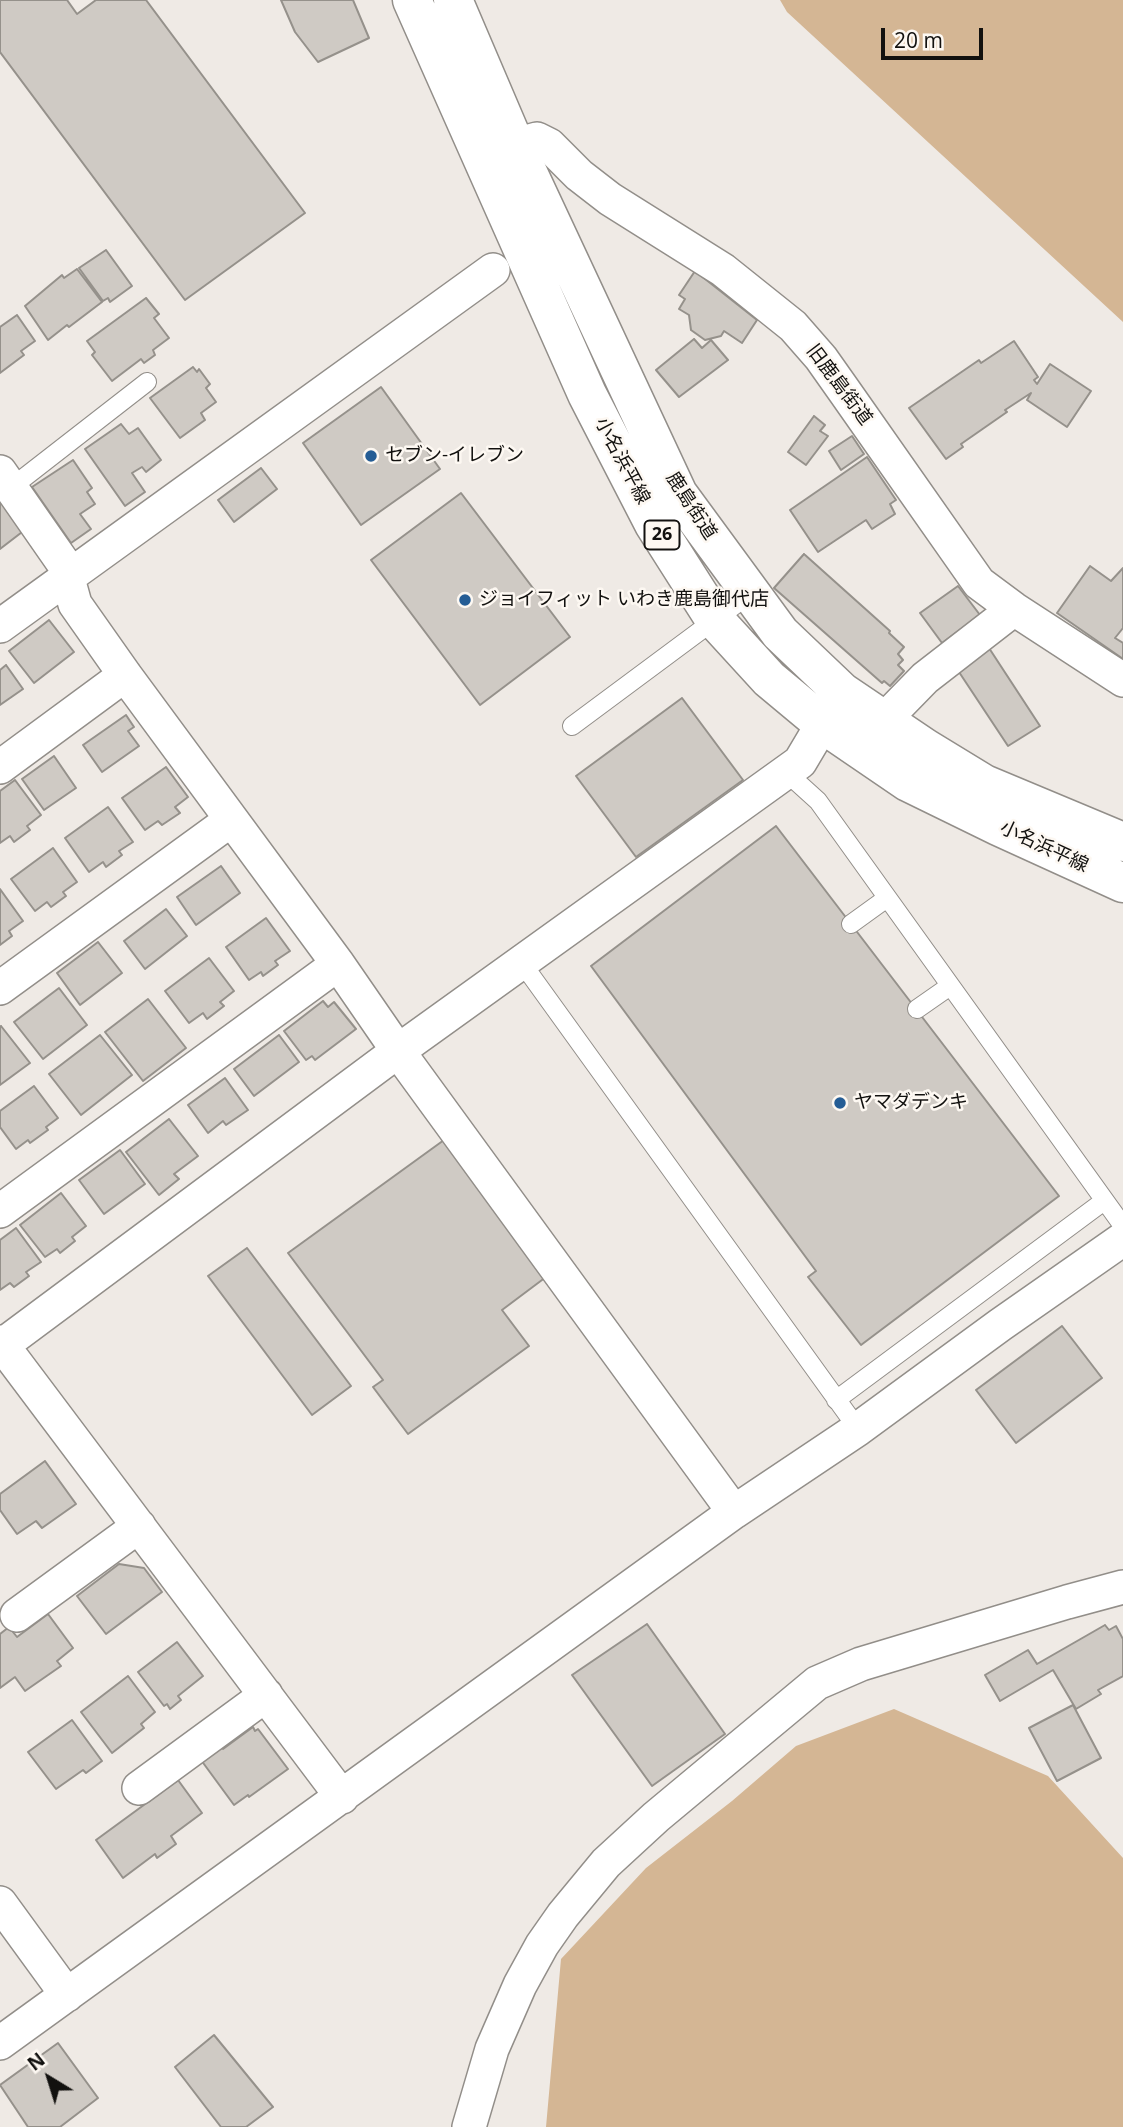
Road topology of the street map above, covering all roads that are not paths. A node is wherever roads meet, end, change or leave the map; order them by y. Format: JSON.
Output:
{"nodes":[{"id":1,"x":412,"y":0,"type":"edge"},
{"id":2,"x":453,"y":0,"type":"edge"},
{"id":3,"x":515,"y":145,"type":"junction"},
{"id":4,"x":493,"y":270,"type":"dead end"},
{"id":5,"x":147,"y":382,"type":"dead end"},
{"id":6,"x":6,"y":479,"type":"edge"},
{"id":7,"x":68,"y":577,"type":"junction"},
{"id":8,"x":751,"y":593,"type":"junction"},
{"id":9,"x":1014,"y":608,"type":"junction"},
{"id":10,"x":715,"y":620,"type":"junction"},
{"id":11,"x":0,"y":626,"type":"edge"},
{"id":12,"x":125,"y":675,"type":"junction"},
{"id":13,"x":1123,"y":680,"type":"edge"},
{"id":14,"x":842,"y":692,"type":"junction"},
{"id":15,"x":884,"y":720,"type":"junction"},
{"id":16,"x":823,"y":724,"type":"junction"},
{"id":17,"x":572,"y":726,"type":"dead end"},
{"id":18,"x":0,"y":767,"type":"edge"},
{"id":19,"x":786,"y":772,"type":"junction"},
{"id":20,"x":231,"y":820,"type":"junction"},
{"id":21,"x":1123,"y":842,"type":"edge"},
{"id":22,"x":1123,"y":883,"type":"edge"},
{"id":23,"x":887,"y":898,"type":"junction"},
{"id":24,"x":851,"y":924,"type":"dead end"},
{"id":25,"x":522,"y":962,"type":"junction"},
{"id":26,"x":338,"y":964,"type":"junction"},
{"id":27,"x":950,"y":986,"type":"junction"},
{"id":28,"x":0,"y":988,"type":"edge"},
{"id":29,"x":917,"y":1009,"type":"dead end"},
{"id":30,"x":398,"y":1051,"type":"junction"},
{"id":31,"x":1104,"y":1201,"type":"junction"},
{"id":32,"x":0,"y":1211,"type":"edge"},
{"id":33,"x":1123,"y":1226,"type":"edge"},
{"id":34,"x":1123,"y":1239,"type":"edge"},
{"id":35,"x":1,"y":1344,"type":"edge"},
{"id":36,"x":836,"y":1400,"type":"junction"},
{"id":37,"x":858,"y":1430,"type":"junction"},
{"id":38,"x":734,"y":1511,"type":"junction"},
{"id":39,"x":139,"y":1526,"type":"junction"},
{"id":40,"x":1123,"y":1587,"type":"edge"},
{"id":41,"x":17,"y":1615,"type":"dead end"},
{"id":42,"x":266,"y":1695,"type":"junction"},
{"id":43,"x":139,"y":1788,"type":"dead end"},
{"id":44,"x":342,"y":1797,"type":"junction"},
{"id":45,"x":0,"y":1903,"type":"edge"},
{"id":46,"x":67,"y":1995,"type":"junction"},
{"id":47,"x":0,"y":2043,"type":"edge"},
{"id":48,"x":470,"y":2127,"type":"edge"}],
"edges":[{"from":1,"to":10,"type":"main road","name":"小名浜平線","number":"26"},
{"from":2,"to":3,"type":"main road","name":"鹿島街道","number":"26"},
{"from":3,"to":8,"type":"main road","name":"鹿島街道","number":"26"},
{"from":3,"to":9,"type":"street","name":"旧鹿島街道"},
{"from":4,"to":7,"type":"street"},
{"from":5,"to":6,"type":"lane"},
{"from":6,"to":7,"type":"street"},
{"from":7,"to":11,"type":"street"},
{"from":7,"to":12,"type":"street"},
{"from":8,"to":10,"type":"lane"},
{"from":8,"to":14,"type":"main road","name":"鹿島街道","number":"26"},
{"from":9,"to":13,"type":"street","name":"旧鹿島街道"},
{"from":9,"to":15,"type":"street"},
{"from":10,"to":16,"type":"main road","name":"小名浜平線","number":"26"},
{"from":10,"to":17,"type":"lane"},
{"from":12,"to":18,"type":"street"},
{"from":12,"to":20,"type":"street"},
{"from":14,"to":15,"type":"main road","name":"鹿島街道","number":"26"},
{"from":14,"to":16,"type":"street"},
{"from":15,"to":21,"type":"main road","name":"鹿島街道","number":"26"},
{"from":16,"to":19,"type":"street"},
{"from":16,"to":22,"type":"main road","name":"小名浜平線","number":"26"},
{"from":19,"to":23,"type":"lane"},
{"from":19,"to":25,"type":"street"},
{"from":20,"to":26,"type":"street"},
{"from":20,"to":28,"type":"street"},
{"from":23,"to":24,"type":"lane"},
{"from":23,"to":27,"type":"lane"},
{"from":25,"to":30,"type":"street"},
{"from":25,"to":36,"type":"lane"},
{"from":26,"to":30,"type":"street"},
{"from":26,"to":32,"type":"street"},
{"from":27,"to":29,"type":"lane"},
{"from":27,"to":31,"type":"lane"},
{"from":30,"to":35,"type":"street"},
{"from":30,"to":38,"type":"street"},
{"from":31,"to":33,"type":"lane"},
{"from":31,"to":36,"type":"lane"},
{"from":34,"to":37,"type":"street"},
{"from":35,"to":39,"type":"street"},
{"from":36,"to":37,"type":"lane"},
{"from":37,"to":38,"type":"street"},
{"from":38,"to":44,"type":"street"},
{"from":39,"to":41,"type":"street"},
{"from":39,"to":42,"type":"street"},
{"from":40,"to":48,"type":"street"},
{"from":42,"to":43,"type":"street"},
{"from":42,"to":44,"type":"street"},
{"from":44,"to":46,"type":"street"},
{"from":45,"to":46,"type":"street"},
{"from":46,"to":47,"type":"street"}]}
